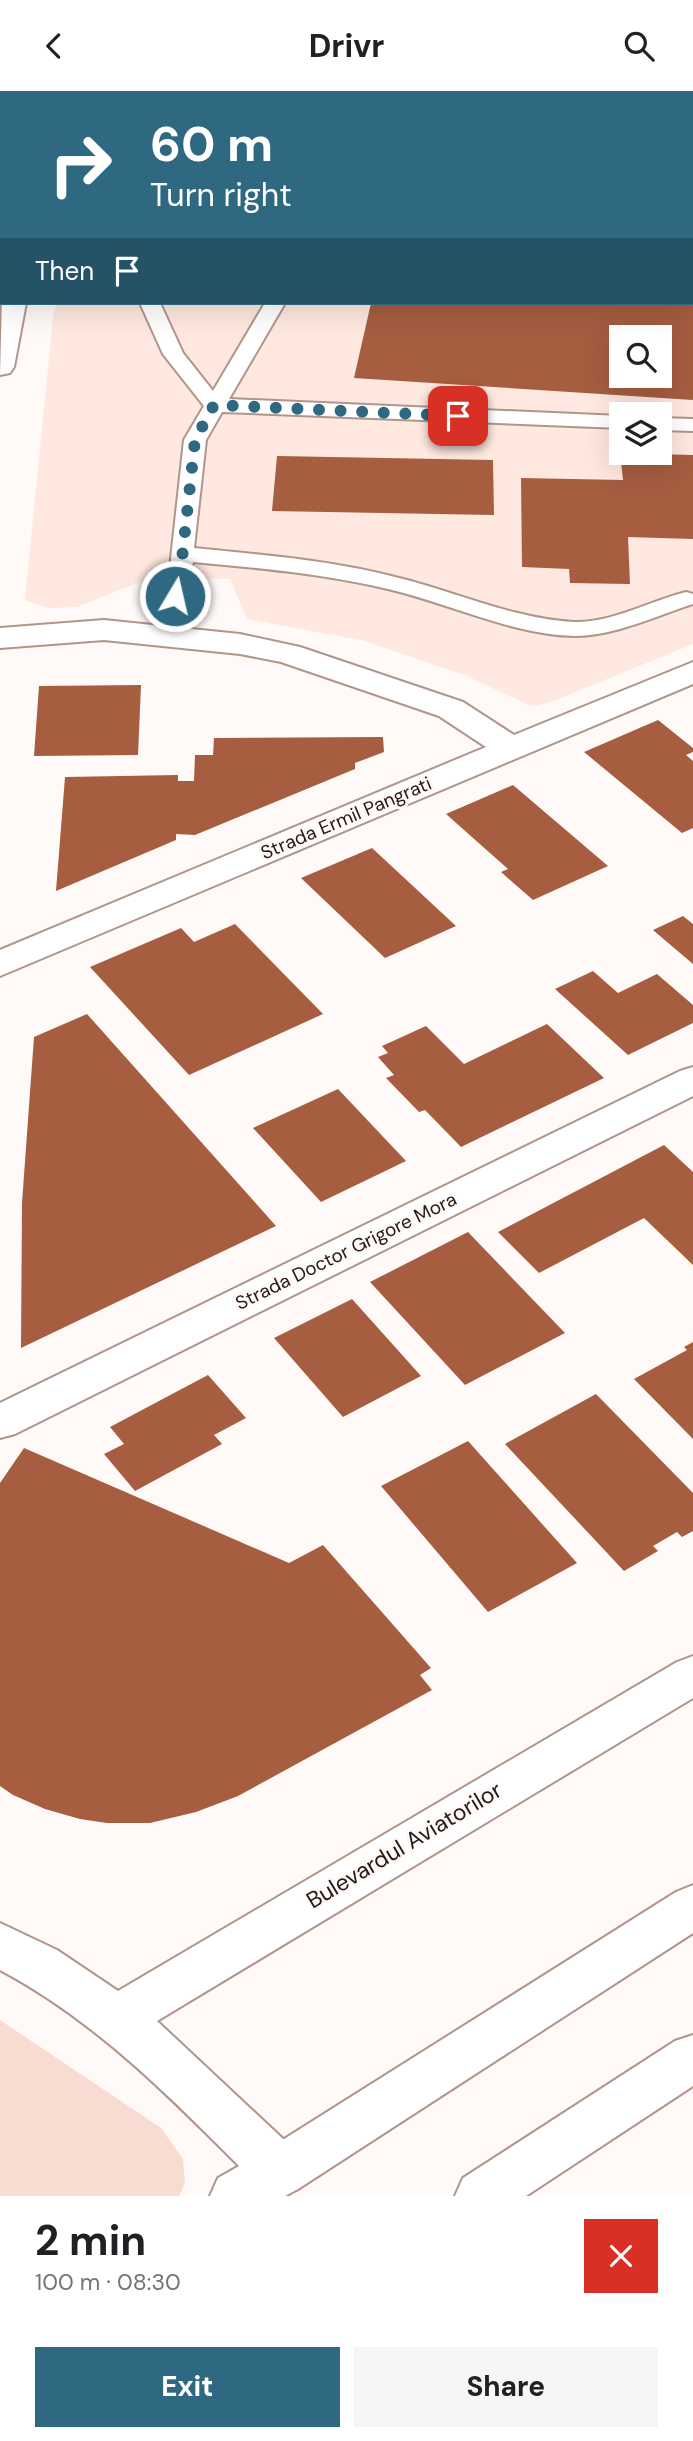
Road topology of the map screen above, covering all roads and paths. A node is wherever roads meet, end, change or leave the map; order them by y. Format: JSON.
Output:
{"nodes":[{"id":1,"x":12,"y":305,"type":"edge"},
{"id":2,"x":151,"y":305,"type":"edge"},
{"id":3,"x":274,"y":305,"type":"edge"},
{"id":4,"x":0,"y":367,"type":"edge"},
{"id":5,"x":214,"y":405,"type":"junction"},
{"id":6,"x":609,"y":421,"type":"edge"},
{"id":7,"x":672,"y":424,"type":"edge"},
{"id":8,"x":693,"y":425,"type":"edge"},
{"id":9,"x":181,"y":554,"type":"junction"},
{"id":10,"x":686,"y":599,"type":"dead end"},
{"id":11,"x":166,"y":634,"type":"junction"},
{"id":12,"x":0,"y":638,"type":"edge"},
{"id":13,"x":693,"y":672,"type":"edge"},
{"id":14,"x":511,"y":748,"type":"junction"},
{"id":15,"x":0,"y":964,"type":"edge"},
{"id":16,"x":693,"y":1080,"type":"edge"},
{"id":17,"x":0,"y":1422,"type":"edge"},
{"id":18,"x":693,"y":1675,"type":"edge"},
{"id":19,"x":693,"y":1907,"type":"edge"},
{"id":20,"x":0,"y":1945,"type":"edge"},
{"id":21,"x":117,"y":2018,"type":"junction"},
{"id":22,"x":693,"y":2059,"type":"edge"},
{"id":23,"x":546,"y":2154,"type":"junction"},
{"id":24,"x":280,"y":2171,"type":"junction"},
{"id":25,"x":236,"y":2196,"type":"edge"},
{"id":26,"x":481,"y":2196,"type":"edge"},
{"id":27,"x":507,"y":2196,"type":"edge"}],
"edges":[{"from":1,"to":4,"type":"street"},
{"from":2,"to":5,"type":"lane"},
{"from":3,"to":5,"type":"lane"},
{"from":5,"to":6,"type":"lane"},
{"from":5,"to":9,"type":"lane"},
{"from":7,"to":8,"type":"lane"},
{"from":9,"to":10,"type":"lane"},
{"from":9,"to":11,"type":"lane"},
{"from":11,"to":12,"type":"street"},
{"from":11,"to":14,"type":"street"},
{"from":13,"to":14,"type":"street","name":"Strada Ermil Pangrati"},
{"from":14,"to":15,"type":"street","name":"Strada Ermil Pangrati"},
{"from":16,"to":17,"type":"street","name":"Strada Doctor Grigore Mora"},
{"from":18,"to":21,"type":"street","name":"Bulevardul Aviatorilor"},
{"from":19,"to":24,"type":"street"},
{"from":20,"to":21,"type":"street"},
{"from":21,"to":24,"type":"street"},
{"from":22,"to":23,"type":"street"},
{"from":23,"to":26,"type":"street"},
{"from":23,"to":27,"type":"street"},
{"from":24,"to":25,"type":"street"}]}
